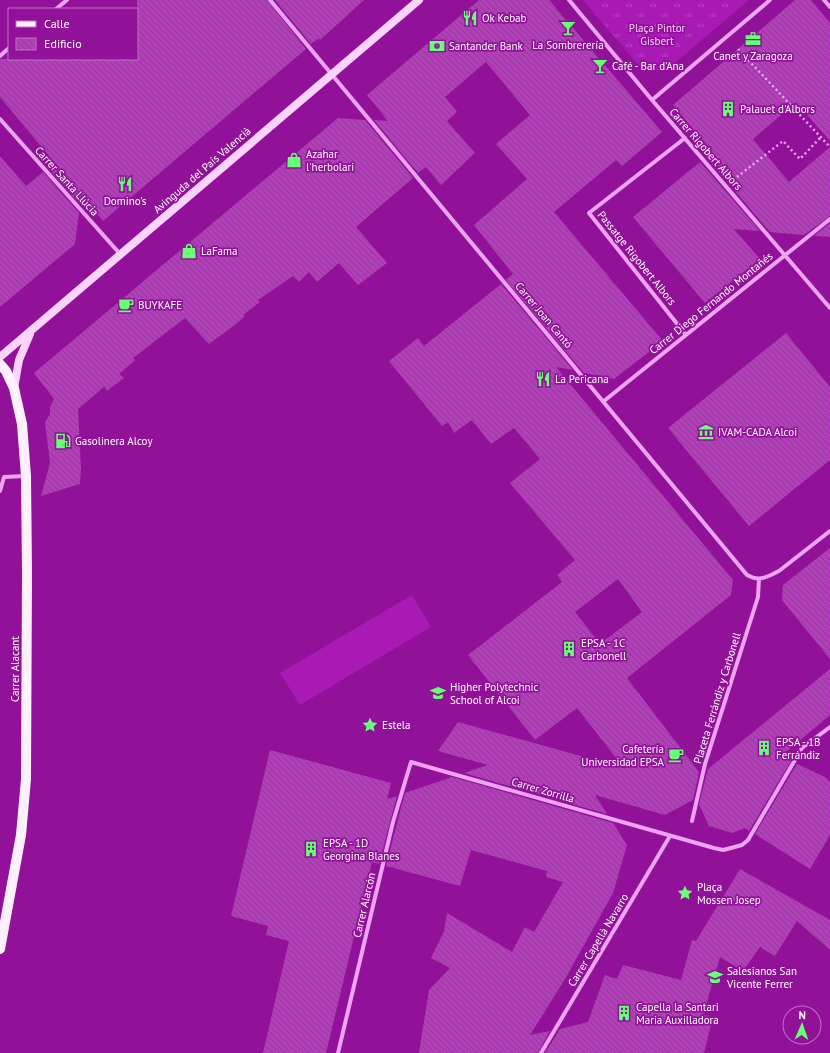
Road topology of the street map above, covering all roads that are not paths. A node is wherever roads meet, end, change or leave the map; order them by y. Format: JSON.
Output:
{"nodes":[{"id":1,"x":66,"y":0,"type":"edge"},
{"id":2,"x":270,"y":0,"type":"edge"},
{"id":3,"x":419,"y":0,"type":"edge"},
{"id":4,"x":569,"y":0,"type":"edge"},
{"id":5,"x":770,"y":0,"type":"edge"},
{"id":6,"x":824,"y":0,"type":"edge"},
{"id":7,"x":830,"y":7,"type":"edge"},
{"id":8,"x":57,"y":8,"type":"edge"},
{"id":9,"x":8,"y":49,"type":"edge"},
{"id":10,"x":0,"y":56,"type":"edge"},
{"id":11,"x":332,"y":74,"type":"junction"},
{"id":12,"x":652,"y":100,"type":"junction"},
{"id":13,"x":0,"y":119,"type":"edge"},
{"id":14,"x":685,"y":138,"type":"junction"},
{"id":15,"x":830,"y":219,"type":"edge"},
{"id":16,"x":121,"y":255,"type":"junction"},
{"id":17,"x":785,"y":255,"type":"junction"},
{"id":18,"x":830,"y":308,"type":"edge"},
{"id":19,"x":31,"y":331,"type":"junction"},
{"id":20,"x":686,"y":335,"type":"junction"},
{"id":21,"x":0,"y":357,"type":"edge"},
{"id":22,"x":0,"y":364,"type":"edge"},
{"id":23,"x":14,"y":388,"type":"junction"},
{"id":24,"x":604,"y":401,"type":"junction"},
{"id":25,"x":26,"y":476,"type":"junction"},
{"id":26,"x":0,"y":491,"type":"edge"},
{"id":27,"x":830,"y":531,"type":"edge"},
{"id":28,"x":759,"y":579,"type":"junction"},
{"id":29,"x":830,"y":727,"type":"edge"},
{"id":30,"x":411,"y":762,"type":"joint"},
{"id":31,"x":692,"y":822,"type":"dead end"},
{"id":32,"x":670,"y":836,"type":"junction"},
{"id":33,"x":0,"y":949,"type":"edge"},
{"id":34,"x":338,"y":1053,"type":"edge"},
{"id":35,"x":541,"y":1053,"type":"edge"}],
"edges":[{"from":1,"to":8,"type":"street"},
{"from":2,"to":11,"type":"street","name":"Carrer Joan Cantó"},
{"from":3,"to":11,"type":"main road","name":"Avinguda del País Valencià"},
{"from":4,"to":12,"type":"street","name":"Carrer Rigobert Albors"},
{"from":5,"to":12,"type":"street"},
{"from":6,"to":7,"type":"street"},
{"from":9,"to":10,"type":"street"},
{"from":11,"to":16,"type":"main road","name":"Avinguda del País Valencià"},
{"from":11,"to":24,"type":"street","name":"Carrer Joan Cantó"},
{"from":12,"to":14,"type":"street","name":"Carrer Rigobert Albors"},
{"from":13,"to":16,"type":"street","name":"Carrer Santa Llúcia"},
{"from":14,"to":17,"type":"street","name":"Carrer Rigobert Albors"},
{"from":14,"to":20,"type":"street","name":"Passatge Rigobert Albors"},
{"from":15,"to":17,"type":"street","name":"Carrer Diego Fernando Montañés"},
{"from":16,"to":19,"type":"main road","name":"Avinguda del País Valencià"},
{"from":17,"to":18,"type":"street","name":"Carrer Rigobert Albors"},
{"from":17,"to":20,"type":"street","name":"Carrer Diego Fernando Montañés"},
{"from":19,"to":21,"type":"main road","name":"Avinguda del País Valencià"},
{"from":19,"to":23,"type":"main road","name":"Carrer Alacant"},
{"from":20,"to":24,"type":"street","name":"Carrer Diego Fernando Montañés"},
{"from":22,"to":23,"type":"main road","name":"Carrer Alacant"},
{"from":23,"to":25,"type":"main road","name":"Carrer Alacant"},
{"from":24,"to":28,"type":"street","name":"Carrer Joan Cantó"},
{"from":25,"to":26,"type":"street"},
{"from":25,"to":33,"type":"main road","name":"Carrer Alacant"},
{"from":27,"to":28,"type":"street"},
{"from":28,"to":31,"type":"street","name":"Placeta Ferrándiz y Carbonell"},
{"from":29,"to":32,"type":"street","name":"Carrer Zorrilla"},
{"from":30,"to":32,"type":"street","name":"Carrer Zorrilla"},
{"from":30,"to":34,"type":"street","name":"Carrer Alarcón"},
{"from":32,"to":35,"type":"street","name":"Carrer Capellà Navarro"}]}
